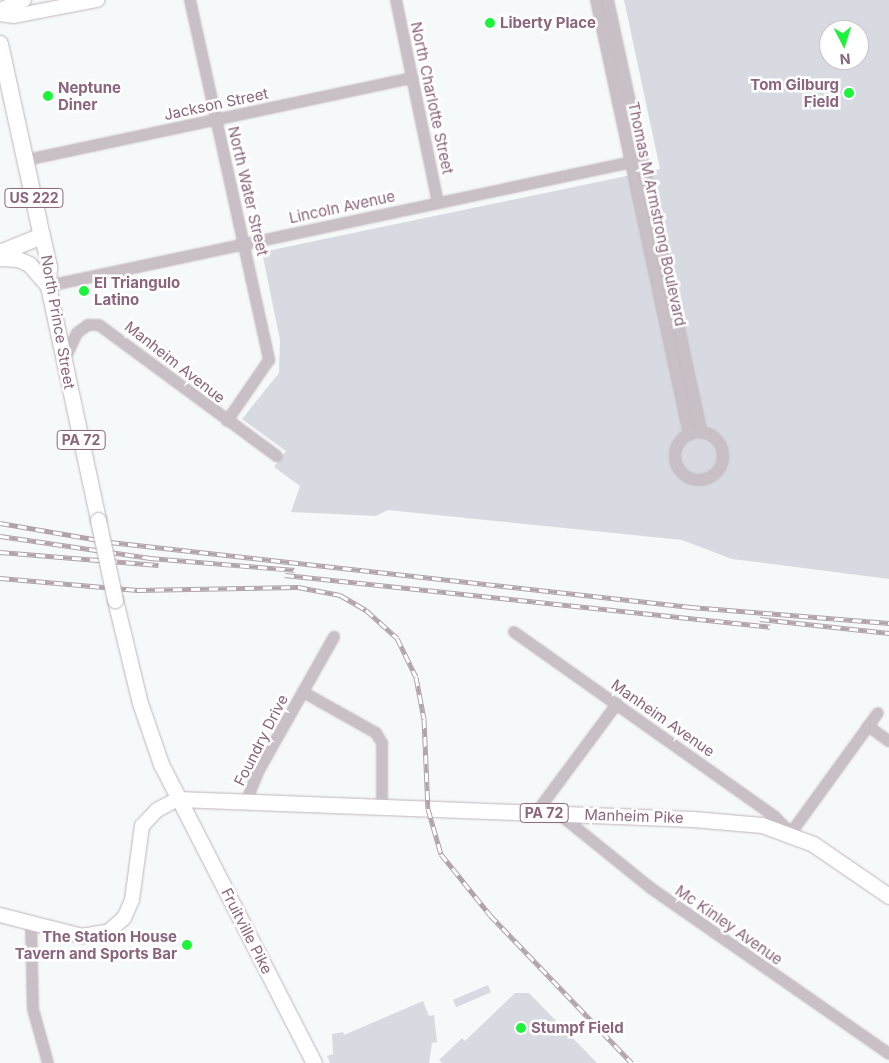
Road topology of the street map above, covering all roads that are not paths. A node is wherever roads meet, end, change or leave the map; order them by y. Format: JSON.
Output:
{"nodes":[{"id":1,"x":24,"y":0,"type":"edge"},
{"id":2,"x":97,"y":0,"type":"edge"},
{"id":3,"x":190,"y":0,"type":"edge"},
{"id":4,"x":396,"y":0,"type":"edge"},
{"id":5,"x":596,"y":0,"type":"edge"},
{"id":6,"x":608,"y":0,"type":"edge"},
{"id":7,"x":0,"y":10,"type":"edge"},
{"id":8,"x":0,"y":14,"type":"edge"},
{"id":9,"x":0,"y":44,"type":"edge"},
{"id":10,"x":412,"y":78,"type":"junction"},
{"id":11,"x":216,"y":118,"type":"junction"},
{"id":12,"x":26,"y":160,"type":"junction"},
{"id":13,"x":642,"y":160,"type":"junction"},
{"id":14,"x":630,"y":163,"type":"junction"},
{"id":15,"x":438,"y":202,"type":"junction"},
{"id":16,"x":42,"y":236,"type":"junction"},
{"id":17,"x":244,"y":242,"type":"junction"},
{"id":18,"x":0,"y":253,"type":"edge"},
{"id":19,"x":0,"y":258,"type":"edge"},
{"id":20,"x":48,"y":286,"type":"junction"},
{"id":21,"x":64,"y":360,"type":"junction"},
{"id":22,"x":227,"y":421,"type":"junction"},
{"id":23,"x":702,"y":433,"type":"junction"},
{"id":24,"x":689,"y":435,"type":"junction"},
{"id":25,"x":277,"y":456,"type":"dead end"},
{"id":26,"x":514,"y":632,"type":"dead end"},
{"id":27,"x":334,"y":637,"type":"dead end"},
{"id":28,"x":303,"y":692,"type":"junction"},
{"id":29,"x":617,"y":704,"type":"junction"},
{"id":30,"x":878,"y":713,"type":"dead end"},
{"id":31,"x":868,"y":726,"type":"junction"},
{"id":32,"x":889,"y":741,"type":"edge"},
{"id":33,"x":178,"y":799,"type":"junction"},
{"id":34,"x":246,"y":802,"type":"junction"},
{"id":35,"x":382,"y":807,"type":"junction"},
{"id":36,"x":536,"y":813,"type":"junction"},
{"id":37,"x":558,"y":814,"type":"junction"},
{"id":38,"x":791,"y":833,"type":"junction"},
{"id":39,"x":889,"y":896,"type":"edge"},
{"id":40,"x":0,"y":915,"type":"edge"},
{"id":41,"x":32,"y":924,"type":"junction"},
{"id":42,"x":889,"y":1054,"type":"edge"},
{"id":43,"x":48,"y":1063,"type":"edge"},
{"id":44,"x":314,"y":1063,"type":"edge"}],
"edges":[{"from":1,"to":7,"type":"main road"},
{"from":2,"to":8,"type":"main road"},
{"from":3,"to":11,"type":"street","name":"North Water Street"},
{"from":4,"to":10,"type":"street","name":"North Charlotte Street"},
{"from":5,"to":14,"type":"street","name":"Thomas M Armstrong Boulevard"},
{"from":6,"to":13,"type":"street","name":"Thomas M Armstrong Boulevard"},
{"from":9,"to":12,"type":"highway","name":"North Prince Street","number":"US 222"},
{"from":10,"to":11,"type":"street","name":"Jackson Street"},
{"from":10,"to":15,"type":"street","name":"North Charlotte Street"},
{"from":11,"to":12,"type":"street","name":"Jackson Street"},
{"from":11,"to":17,"type":"street","name":"North Water Street"},
{"from":12,"to":16,"type":"highway","name":"North Prince Street","number":"US 222"},
{"from":13,"to":14,"type":"street","name":"Lincoln Avenue"},
{"from":13,"to":23,"type":"street","name":"Thomas M Armstrong Boulevard"},
{"from":14,"to":15,"type":"street","name":"Lincoln Avenue"},
{"from":14,"to":24,"type":"street","name":"Thomas M Armstrong Boulevard"},
{"from":15,"to":17,"type":"street","name":"Lincoln Avenue"},
{"from":16,"to":18,"type":"highway"},
{"from":16,"to":20,"type":"main road","name":"North Prince Street","number":"PA 72"},
{"from":17,"to":20,"type":"street","name":"Lincoln Avenue"},
{"from":17,"to":22,"type":"street","name":"North Water Street"},
{"from":19,"to":20,"type":"main road","number":"PA 72"},
{"from":20,"to":21,"type":"main road","name":"North Prince Street","number":"PA 72"},
{"from":21,"to":22,"type":"street","name":"Manheim Avenue"},
{"from":21,"to":33,"type":"main road","name":"North Prince Street","number":"PA 72","bridge":true},
{"from":22,"to":25,"type":"street","name":"Manheim Avenue"},
{"from":23,"to":24,"type":"street"},
{"from":23,"to":24,"type":"street"},
{"from":26,"to":29,"type":"street","name":"Manheim Avenue"},
{"from":27,"to":28,"type":"street","name":"Foundry Drive"},
{"from":28,"to":34,"type":"street","name":"Foundry Drive"},
{"from":28,"to":35,"type":"street","name":"Foundry Drive"},
{"from":29,"to":36,"type":"street"},
{"from":29,"to":38,"type":"street","name":"Manheim Avenue"},
{"from":30,"to":31,"type":"street"},
{"from":31,"to":32,"type":"street"},
{"from":31,"to":38,"type":"street"},
{"from":33,"to":34,"type":"main road","name":"Manheim Pike","number":"PA 72"},
{"from":33,"to":41,"type":"main road"},
{"from":33,"to":44,"type":"main road","name":"Fruitville Pike"},
{"from":34,"to":35,"type":"main road","name":"Manheim Pike","number":"PA 72"},
{"from":35,"to":36,"type":"main road","name":"Manheim Pike","number":"PA 72"},
{"from":36,"to":37,"type":"main road","name":"Manheim Pike","number":"PA 72"},
{"from":37,"to":38,"type":"main road","name":"Manheim Pike","number":"PA 72"},
{"from":37,"to":42,"type":"street","name":"Mc Kinley Avenue"},
{"from":38,"to":39,"type":"main road","name":"Manheim Pike","number":"PA 72"},
{"from":40,"to":41,"type":"main road"},
{"from":41,"to":43,"type":"street"}]}
